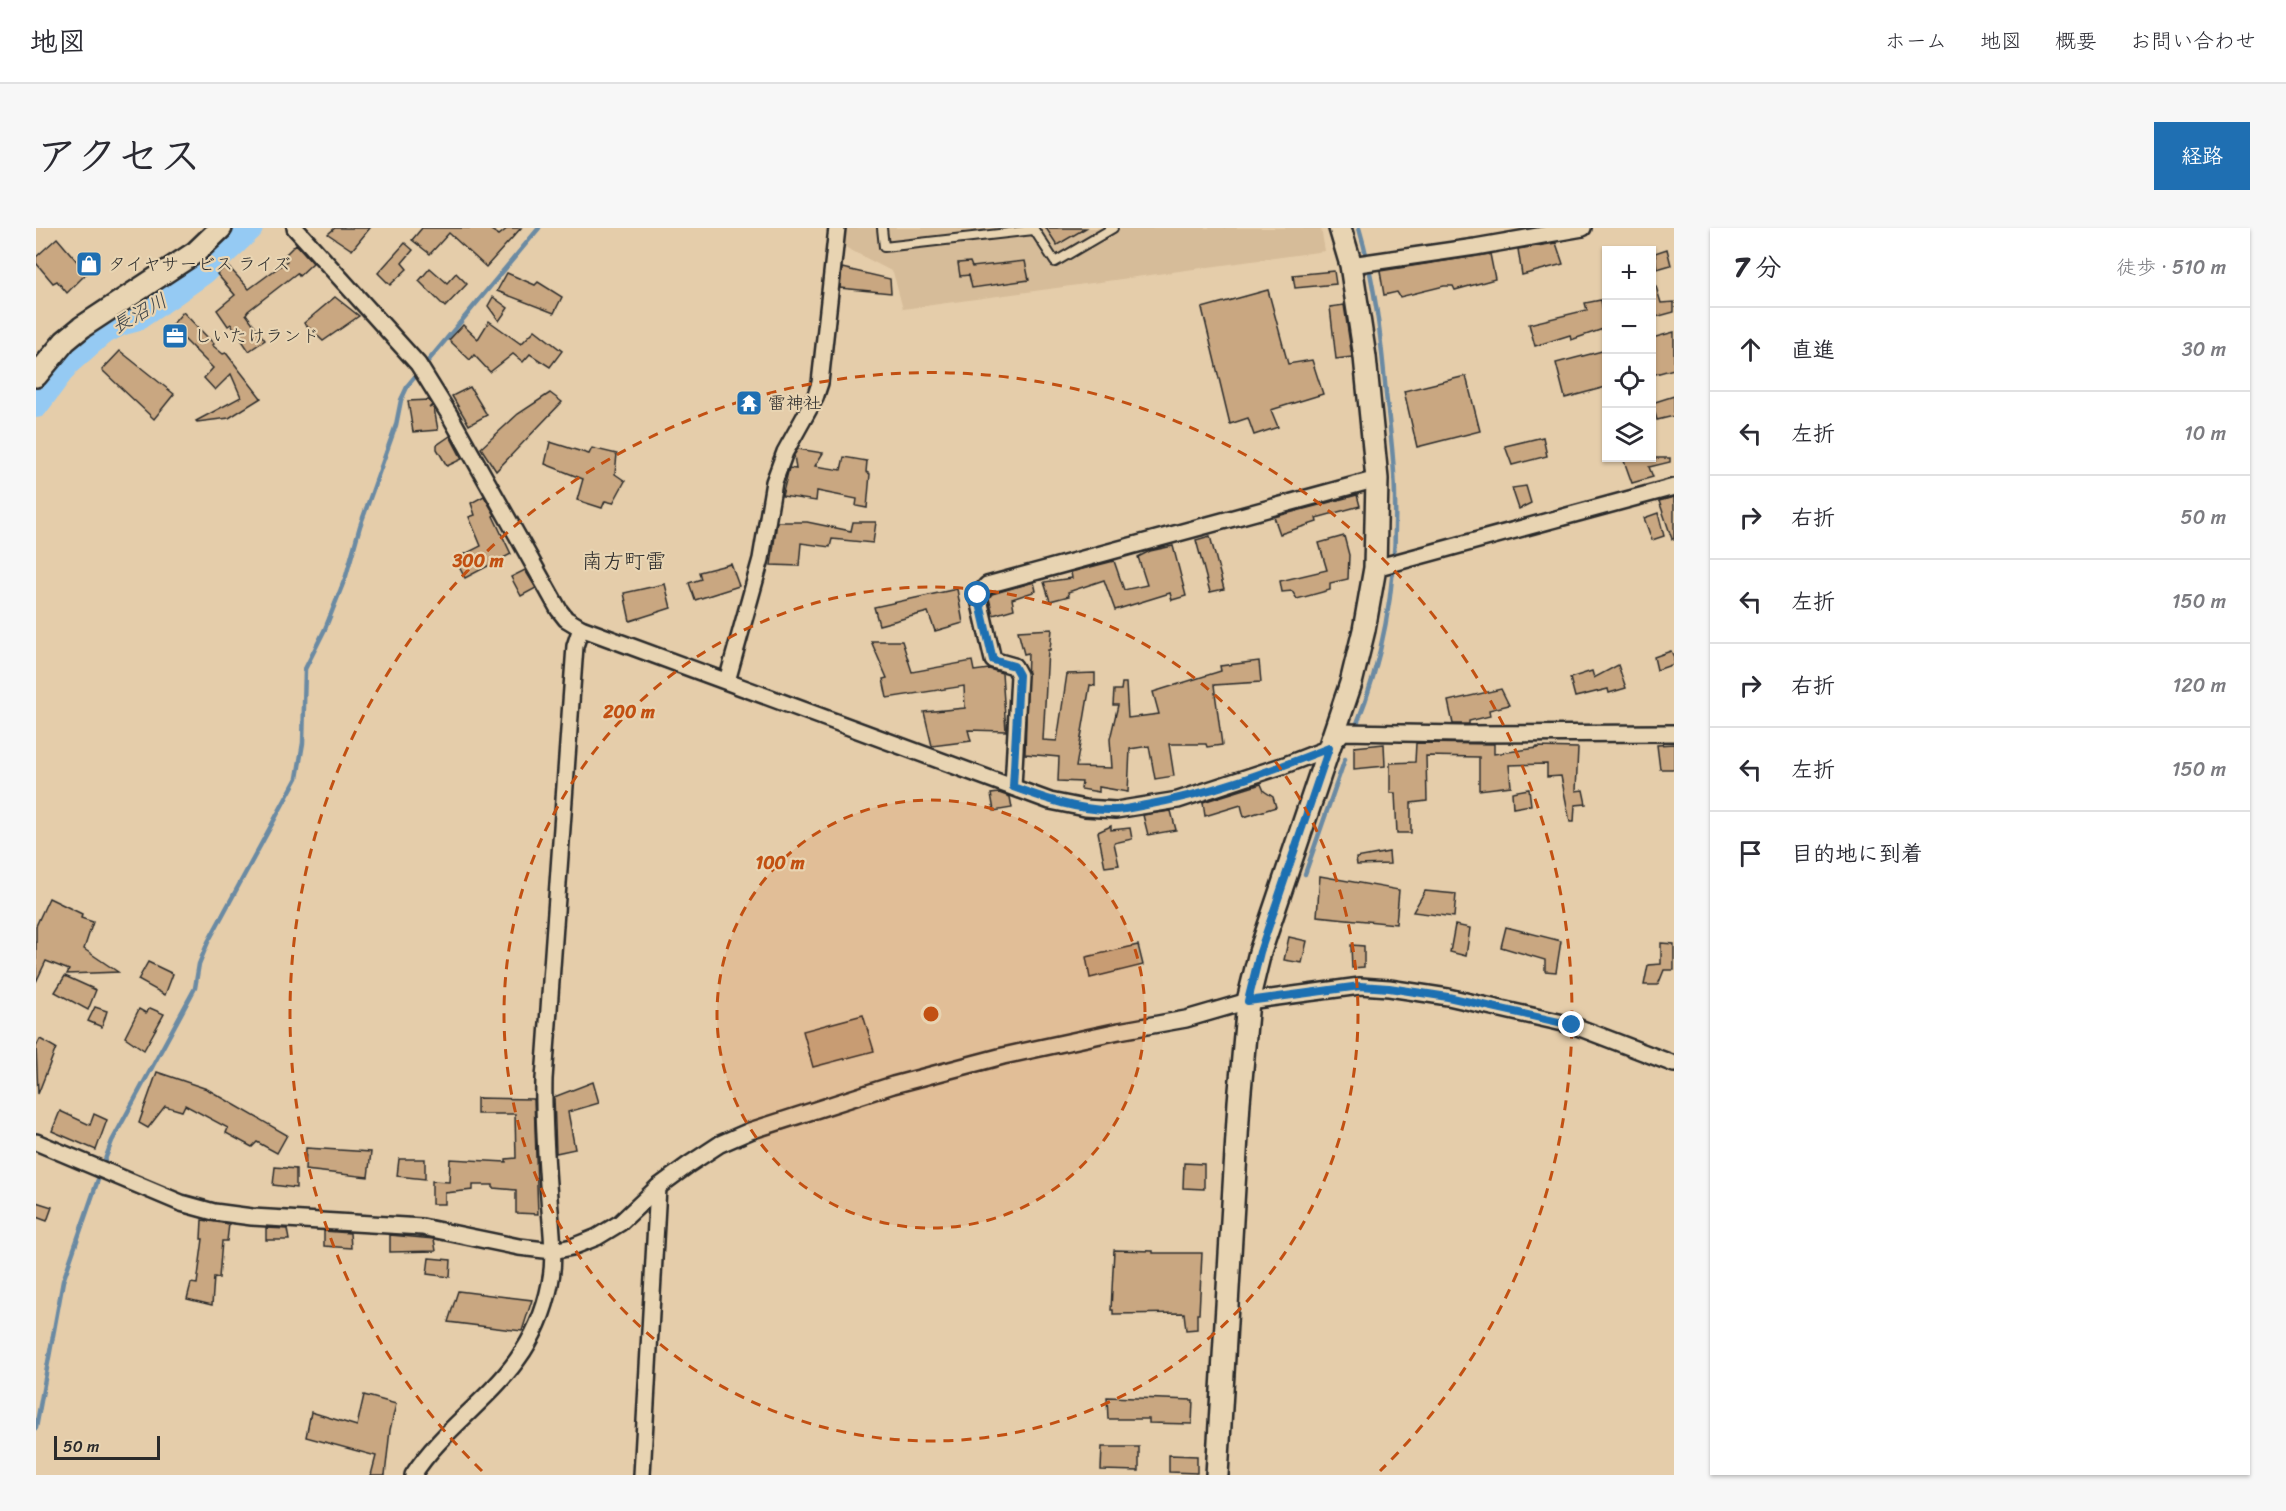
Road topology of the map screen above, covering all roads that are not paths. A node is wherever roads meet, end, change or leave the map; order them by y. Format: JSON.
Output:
{"nodes":[{"id":1,"x":221,"y":228,"type":"edge"},
{"id":2,"x":837,"y":228,"type":"edge"},
{"id":3,"x":882,"y":228,"type":"edge"},
{"id":4,"x":1113,"y":228,"type":"edge"},
{"id":5,"x":1340,"y":228,"type":"edge"},
{"id":6,"x":1583,"y":228,"type":"edge"},
{"id":7,"x":1034,"y":229,"type":"edge"},
{"id":8,"x":302,"y":231,"type":"edge"},
{"id":9,"x":1362,"y":263,"type":"junction"},
{"id":10,"x":36,"y":376,"type":"edge"},
{"id":11,"x":1377,"y":479,"type":"junction"},
{"id":12,"x":1674,"y":487,"type":"edge"},
{"id":13,"x":1387,"y":564,"type":"junction"},
{"id":14,"x":581,"y":628,"type":"junction"},
{"id":15,"x":727,"y":681,"type":"junction"},
{"id":16,"x":1674,"y":733,"type":"edge"},
{"id":17,"x":1329,"y":748,"type":"junction"},
{"id":18,"x":1013,"y":787,"type":"junction"},
{"id":19,"x":1248,"y":1001,"type":"junction"},
{"id":20,"x":1674,"y":1064,"type":"edge"},
{"id":21,"x":36,"y":1142,"type":"edge"},
{"id":22,"x":658,"y":1187,"type":"junction"},
{"id":23,"x":553,"y":1251,"type":"junction"},
{"id":24,"x":413,"y":1475,"type":"edge"},
{"id":25,"x":642,"y":1475,"type":"edge"},
{"id":26,"x":1217,"y":1475,"type":"edge"}],
"edges":[{"from":1,"to":10,"type":"street"},
{"from":2,"to":15,"type":"street"},
{"from":3,"to":7,"type":"lane"},
{"from":4,"to":7,"type":"lane"},
{"from":5,"to":9,"type":"street"},
{"from":6,"to":9,"type":"street"},
{"from":8,"to":14,"type":"street"},
{"from":9,"to":11,"type":"street"},
{"from":11,"to":13,"type":"street"},
{"from":11,"to":18,"type":"street"},
{"from":12,"to":13,"type":"street"},
{"from":13,"to":17,"type":"street"},
{"from":14,"to":15,"type":"street"},
{"from":14,"to":23,"type":"street"},
{"from":15,"to":18,"type":"street"},
{"from":16,"to":17,"type":"street"},
{"from":17,"to":18,"type":"street"},
{"from":17,"to":19,"type":"street"},
{"from":19,"to":20,"type":"street"},
{"from":19,"to":22,"type":"street"},
{"from":19,"to":26,"type":"street"},
{"from":21,"to":23,"type":"street"},
{"from":22,"to":23,"type":"street"},
{"from":22,"to":25,"type":"street"},
{"from":23,"to":24,"type":"street"}]}
